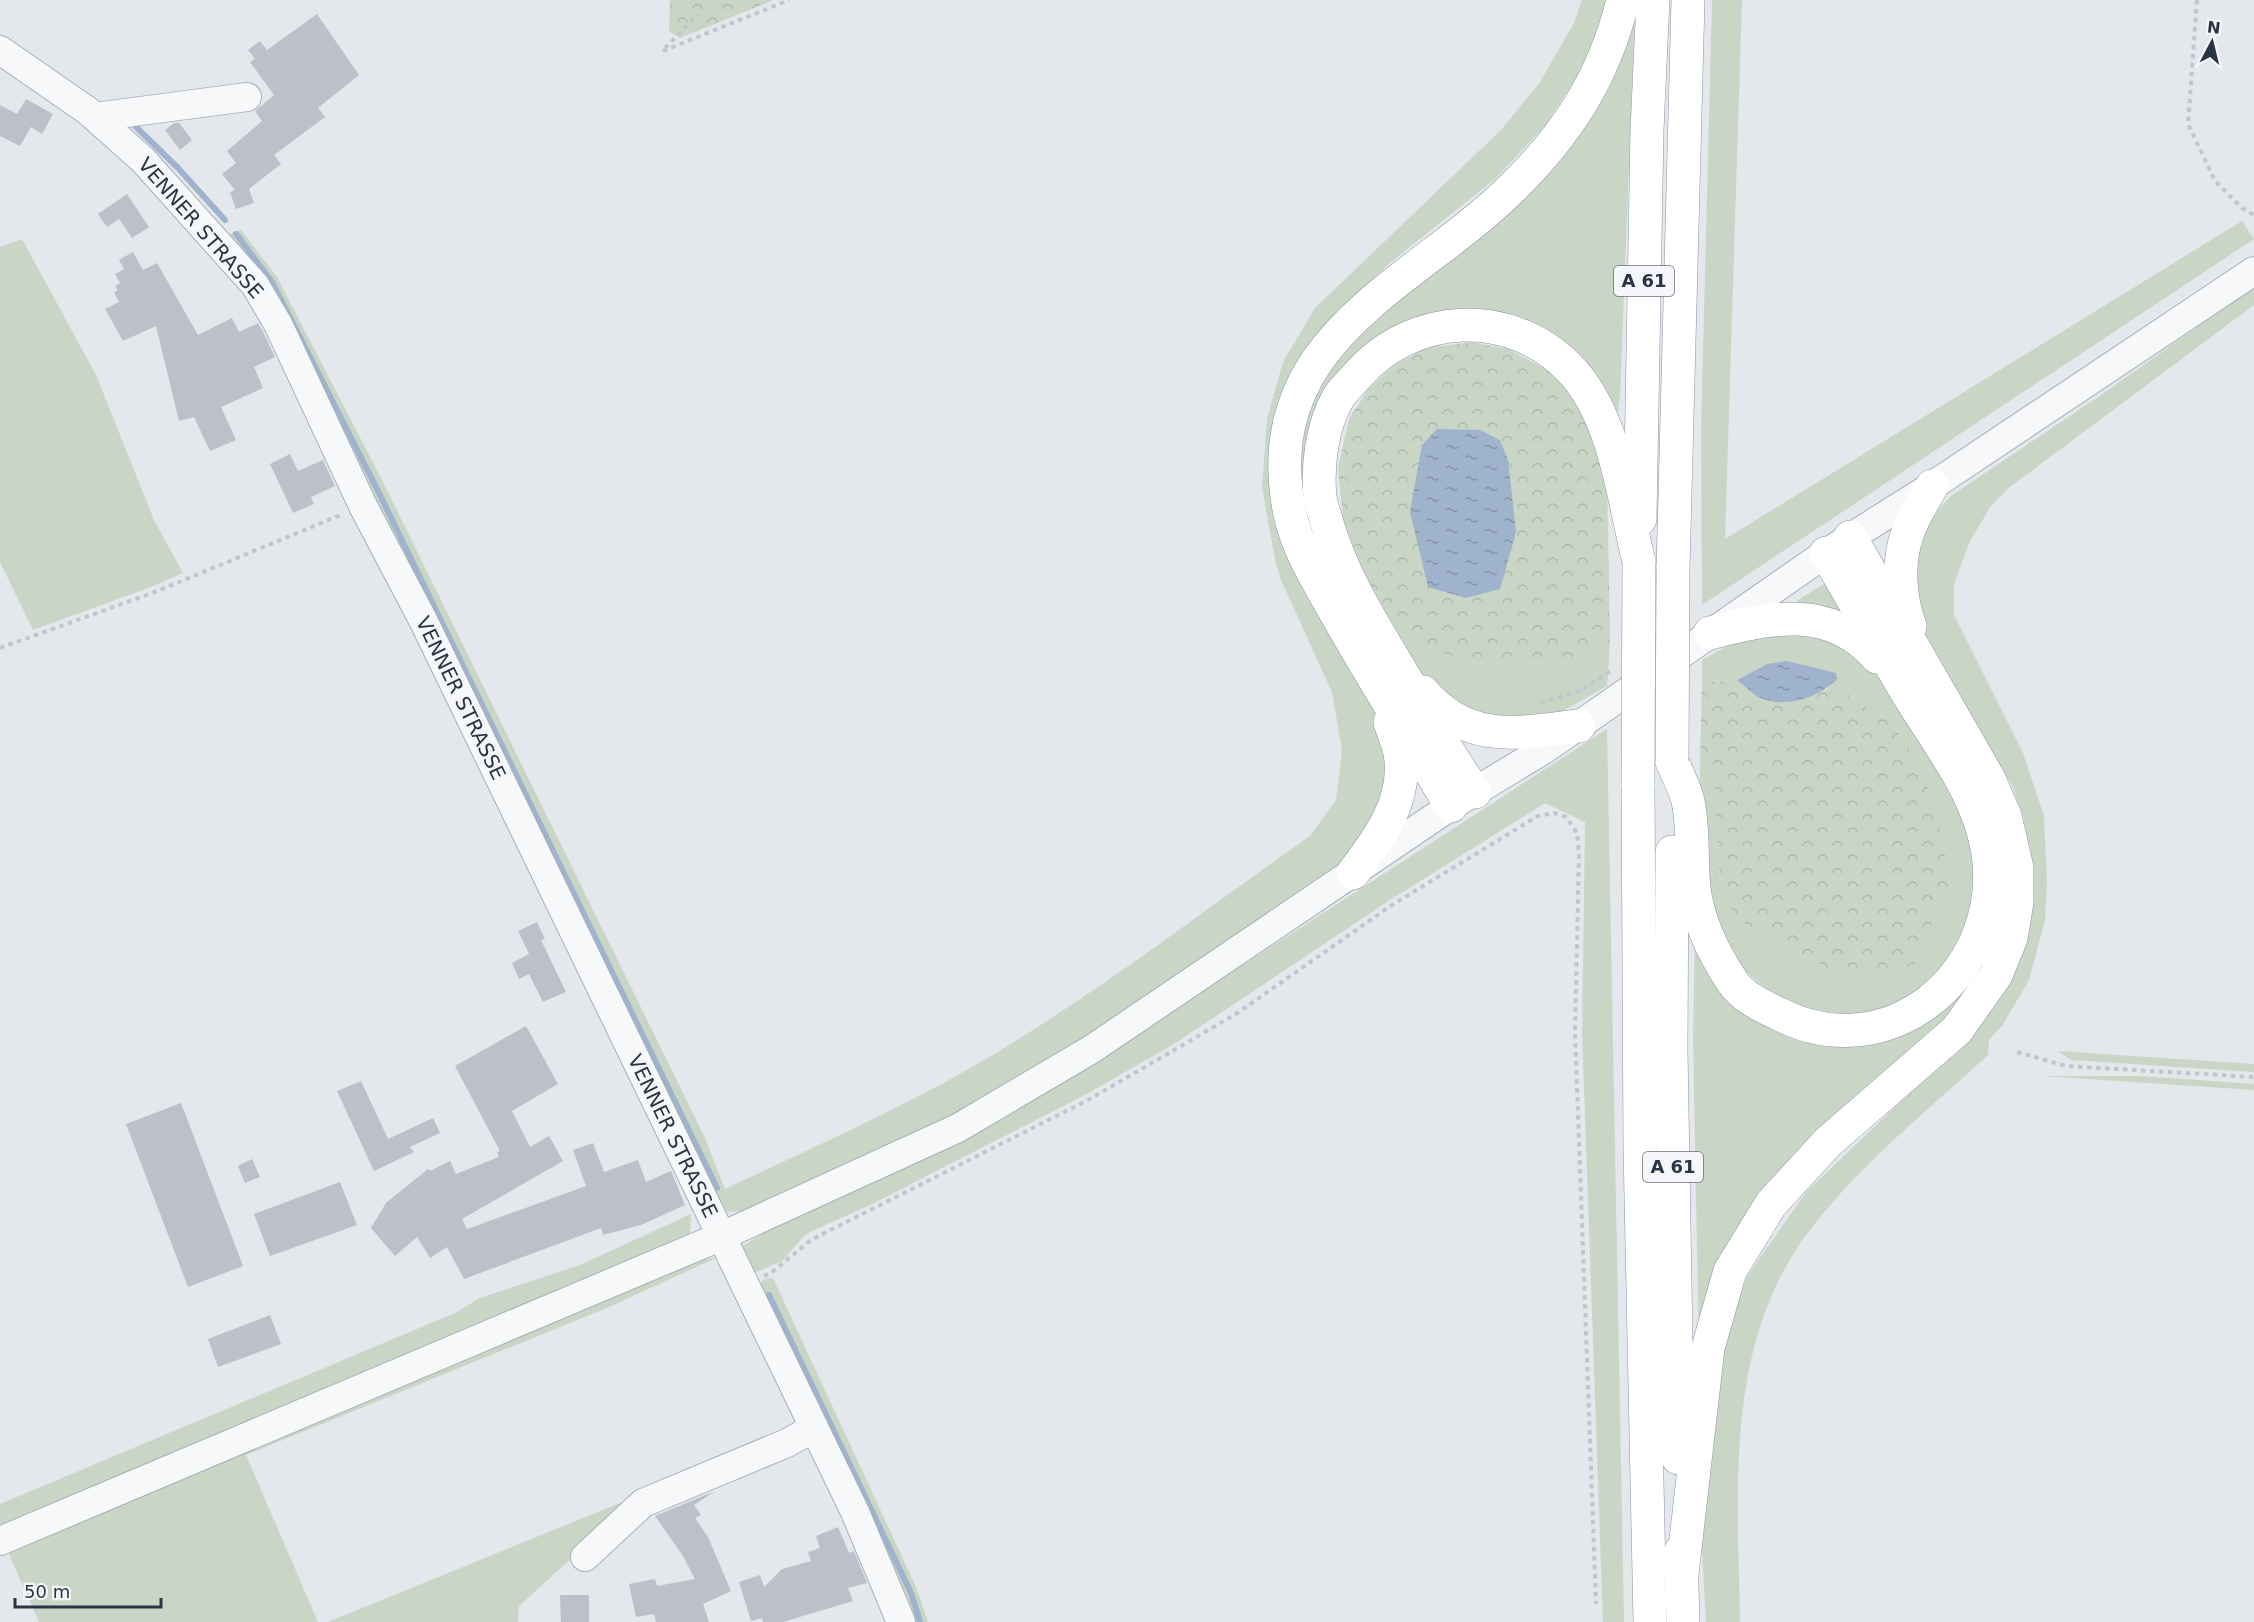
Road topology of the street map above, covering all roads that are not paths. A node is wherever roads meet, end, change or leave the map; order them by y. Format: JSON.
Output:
{"nodes":[{"id":1,"x":1623,"y":0,"type":"edge"},
{"id":2,"x":1653,"y":0,"type":"edge"},
{"id":3,"x":1688,"y":0,"type":"edge"},
{"id":4,"x":0,"y":50,"type":"edge"},
{"id":5,"x":247,"y":97,"type":"dead end"},
{"id":6,"x":95,"y":117,"type":"junction"},
{"id":7,"x":2254,"y":271,"type":"edge"},
{"id":8,"x":1932,"y":486,"type":"junction"},
{"id":9,"x":1838,"y":545,"type":"junction"},
{"id":10,"x":1639,"y":562,"type":"junction"},
{"id":11,"x":1710,"y":633,"type":"junction"},
{"id":12,"x":1392,"y":657,"type":"junction"},
{"id":13,"x":1917,"y":683,"type":"junction"},
{"id":14,"x":1381,"y":694,"type":"junction"},
{"id":15,"x":1579,"y":726,"type":"junction"},
{"id":16,"x":1672,"y":760,"type":"junction"},
{"id":17,"x":1463,"y":799,"type":"junction"},
{"id":18,"x":1353,"y":873,"type":"junction"},
{"id":19,"x":722,"y":1236,"type":"junction"},
{"id":20,"x":814,"y":1428,"type":"junction"},
{"id":21,"x":0,"y":1541,"type":"edge"},
{"id":22,"x":585,"y":1557,"type":"dead end"},
{"id":23,"x":1682,"y":1574,"type":"junction"},
{"id":24,"x":902,"y":1622,"type":"edge"},
{"id":25,"x":1650,"y":1622,"type":"edge"},
{"id":26,"x":1683,"y":1622,"type":"edge"}],
"edges":[{"from":1,"to":14,"type":"highway"},
{"from":2,"to":10,"type":"highway","number":"A 61"},
{"from":3,"to":16,"type":"highway","number":"A 61","bridge":true},
{"from":4,"to":6,"type":"street","name":"VENNER STRASSE"},
{"from":5,"to":6,"type":"street"},
{"from":6,"to":19,"type":"street","name":"VENNER STRASSE"},
{"from":7,"to":8,"type":"street"},
{"from":8,"to":9,"type":"street"},
{"from":8,"to":13,"type":"highway"},
{"from":9,"to":11,"type":"street"},
{"from":9,"to":13,"type":"highway"},
{"from":10,"to":12,"type":"highway"},
{"from":10,"to":25,"type":"highway","number":"A 61","bridge":true},
{"from":11,"to":13,"type":"highway"},
{"from":11,"to":15,"type":"street"},
{"from":12,"to":15,"type":"highway"},
{"from":12,"to":17,"type":"highway"},
{"from":13,"to":16,"type":"highway"},
{"from":13,"to":23,"type":"highway"},
{"from":14,"to":17,"type":"highway"},
{"from":14,"to":18,"type":"highway"},
{"from":15,"to":17,"type":"street"},
{"from":16,"to":23,"type":"highway","number":"A 61"},
{"from":17,"to":18,"type":"street"},
{"from":18,"to":19,"type":"street"},
{"from":19,"to":20,"type":"street","name":"VENNER STRASSE"},
{"from":19,"to":21,"type":"street"},
{"from":20,"to":22,"type":"street"},
{"from":20,"to":24,"type":"street","name":"VENNER STRASSE"},
{"from":23,"to":26,"type":"highway","number":"A 61"}]}
